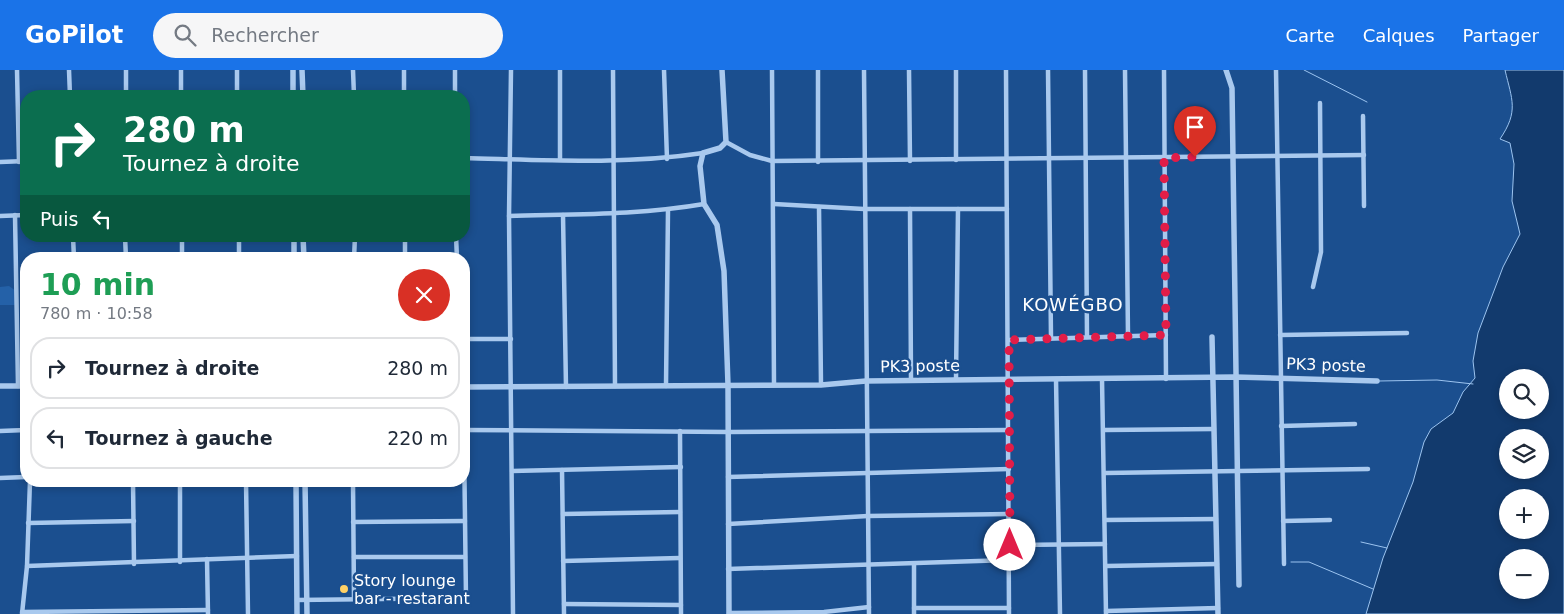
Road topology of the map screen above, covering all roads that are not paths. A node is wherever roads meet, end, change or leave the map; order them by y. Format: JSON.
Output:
{"nodes":[{"id":1,"x":17,"y":70,"type":"edge"},
{"id":2,"x":69,"y":70,"type":"edge"},
{"id":3,"x":126,"y":70,"type":"edge"},
{"id":4,"x":181,"y":70,"type":"edge"},
{"id":5,"x":237,"y":70,"type":"edge"},
{"id":6,"x":293,"y":70,"type":"edge"},
{"id":7,"x":302,"y":70,"type":"edge"},
{"id":8,"x":353,"y":70,"type":"edge"},
{"id":9,"x":404,"y":70,"type":"edge"},
{"id":10,"x":455,"y":70,"type":"edge"},
{"id":11,"x":511,"y":70,"type":"edge"},
{"id":12,"x":560,"y":70,"type":"edge"},
{"id":13,"x":613,"y":70,"type":"edge"},
{"id":14,"x":664,"y":70,"type":"edge"},
{"id":15,"x":722,"y":70,"type":"edge"},
{"id":16,"x":772,"y":70,"type":"edge"},
{"id":17,"x":818,"y":70,"type":"edge"},
{"id":18,"x":864,"y":70,"type":"edge"},
{"id":19,"x":909,"y":70,"type":"edge"},
{"id":20,"x":956,"y":70,"type":"edge"},
{"id":21,"x":1006,"y":70,"type":"edge"},
{"id":22,"x":1048,"y":70,"type":"edge"},
{"id":23,"x":1085,"y":70,"type":"edge"},
{"id":24,"x":1125,"y":70,"type":"edge"},
{"id":25,"x":1164,"y":70,"type":"edge"},
{"id":26,"x":1226,"y":70,"type":"edge"},
{"id":27,"x":1276,"y":70,"type":"edge"},
{"id":28,"x":70,"y":90,"type":"edge"},
{"id":29,"x":126,"y":90,"type":"edge"},
{"id":30,"x":181,"y":90,"type":"edge"},
{"id":31,"x":237,"y":90,"type":"edge"},
{"id":32,"x":293,"y":90,"type":"edge"},
{"id":33,"x":303,"y":90,"type":"edge"},
{"id":34,"x":354,"y":90,"type":"edge"},
{"id":35,"x":404,"y":90,"type":"edge"},
{"id":36,"x":455,"y":90,"type":"edge"},
{"id":37,"x":1320,"y":104,"type":"dead end"},
{"id":38,"x":1363,"y":116,"type":"dead end"},
{"id":39,"x":726,"y":142,"type":"junction"},
{"id":40,"x":703,"y":153,"type":"junction"},
{"id":41,"x":1364,"y":155,"type":"junction"},
{"id":42,"x":1277,"y":156,"type":"junction"},
{"id":43,"x":1320,"y":156,"type":"junction"},
{"id":44,"x":1232,"y":157,"type":"junction"},
{"id":45,"x":470,"y":158,"type":"edge"},
{"id":46,"x":1086,"y":158,"type":"junction"},
{"id":47,"x":1125,"y":158,"type":"junction"},
{"id":48,"x":1164,"y":158,"type":"junction"},
{"id":49,"x":510,"y":159,"type":"junction"},
{"id":50,"x":560,"y":159,"type":"junction"},
{"id":51,"x":667,"y":159,"type":"junction"},
{"id":52,"x":1006,"y":159,"type":"junction"},
{"id":53,"x":1049,"y":159,"type":"junction"},
{"id":54,"x":910,"y":160,"type":"junction"},
{"id":55,"x":956,"y":160,"type":"junction"},
{"id":56,"x":612,"y":161,"type":"junction"},
{"id":57,"x":772,"y":161,"type":"junction"},
{"id":58,"x":864,"y":161,"type":"junction"},
{"id":59,"x":0,"y":162,"type":"edge"},
{"id":60,"x":19,"y":162,"type":"joint"},
{"id":61,"x":818,"y":162,"type":"junction"},
{"id":62,"x":704,"y":204,"type":"junction"},
{"id":63,"x":774,"y":204,"type":"junction"},
{"id":64,"x":819,"y":206,"type":"junction"},
{"id":65,"x":1364,"y":206,"type":"dead end"},
{"id":66,"x":864,"y":209,"type":"junction"},
{"id":67,"x":910,"y":209,"type":"junction"},
{"id":68,"x":958,"y":209,"type":"junction"},
{"id":69,"x":1007,"y":209,"type":"junction"},
{"id":70,"x":668,"y":210,"type":"junction"},
{"id":71,"x":613,"y":214,"type":"junction"},
{"id":72,"x":15,"y":215,"type":"junction"},
{"id":73,"x":20,"y":215,"type":"edge"},
{"id":74,"x":563,"y":215,"type":"junction"},
{"id":75,"x":0,"y":216,"type":"edge"},
{"id":76,"x":509,"y":216,"type":"junction"},
{"id":77,"x":1313,"y":288,"type":"dead end"},
{"id":78,"x":1407,"y":333,"type":"dead end"},
{"id":79,"x":1166,"y":335,"type":"junction"},
{"id":80,"x":1128,"y":336,"type":"junction"},
{"id":81,"x":1280,"y":336,"type":"junction"},
{"id":82,"x":1087,"y":337,"type":"junction"},
{"id":83,"x":1212,"y":337,"type":"dead end"},
{"id":84,"x":1051,"y":338,"type":"junction"},
{"id":85,"x":470,"y":339,"type":"edge"},
{"id":86,"x":511,"y":339,"type":"junction"},
{"id":87,"x":1009,"y":340,"type":"junction"},
{"id":88,"x":1212,"y":377,"type":"junction"},
{"id":89,"x":1235,"y":377,"type":"junction"},
{"id":90,"x":1280,"y":377,"type":"junction"},
{"id":91,"x":956,"y":379,"type":"junction"},
{"id":92,"x":1009,"y":379,"type":"junction"},
{"id":93,"x":1056,"y":379,"type":"junction"},
{"id":94,"x":1102,"y":379,"type":"junction"},
{"id":95,"x":1166,"y":379,"type":"junction"},
{"id":96,"x":912,"y":380,"type":"junction"},
{"id":97,"x":1377,"y":380,"type":"dead end"},
{"id":98,"x":866,"y":381,"type":"junction"},
{"id":99,"x":728,"y":385,"type":"junction"},
{"id":100,"x":774,"y":385,"type":"junction"},
{"id":101,"x":820,"y":385,"type":"junction"},
{"id":102,"x":0,"y":386,"type":"edge"},
{"id":103,"x":18,"y":386,"type":"joint"},
{"id":104,"x":615,"y":386,"type":"junction"},
{"id":105,"x":666,"y":386,"type":"junction"},
{"id":106,"x":470,"y":387,"type":"edge"},
{"id":107,"x":511,"y":387,"type":"junction"},
{"id":108,"x":566,"y":387,"type":"junction"},
{"id":109,"x":1355,"y":424,"type":"dead end"},
{"id":110,"x":1281,"y":426,"type":"junction"},
{"id":111,"x":1214,"y":429,"type":"junction"},
{"id":112,"x":20,"y":430,"type":"edge"},
{"id":113,"x":470,"y":430,"type":"edge"},
{"id":114,"x":511,"y":430,"type":"junction"},
{"id":115,"x":1009,"y":430,"type":"junction"},
{"id":116,"x":1104,"y":430,"type":"junction"},
{"id":117,"x":0,"y":431,"type":"edge"},
{"id":118,"x":680,"y":431,"type":"junction"},
{"id":119,"x":728,"y":432,"type":"junction"},
{"id":120,"x":867,"y":432,"type":"junction"},
{"id":121,"x":681,"y":467,"type":"junction"},
{"id":122,"x":1368,"y":469,"type":"dead end"},
{"id":123,"x":562,"y":470,"type":"junction"},
{"id":124,"x":1009,"y":470,"type":"junction"},
{"id":125,"x":1281,"y":470,"type":"junction"},
{"id":126,"x":512,"y":471,"type":"junction"},
{"id":127,"x":1214,"y":471,"type":"junction"},
{"id":128,"x":868,"y":472,"type":"junction"},
{"id":129,"x":1236,"y":472,"type":"junction"},
{"id":130,"x":1105,"y":473,"type":"junction"},
{"id":131,"x":20,"y":477,"type":"edge"},
{"id":132,"x":728,"y":477,"type":"junction"},
{"id":133,"x":0,"y":478,"type":"edge"},
{"id":134,"x":30,"y":487,"type":"edge"},
{"id":135,"x":133,"y":487,"type":"edge"},
{"id":136,"x":180,"y":487,"type":"edge"},
{"id":137,"x":246,"y":487,"type":"edge"},
{"id":138,"x":296,"y":487,"type":"edge"},
{"id":139,"x":305,"y":487,"type":"edge"},
{"id":140,"x":353,"y":487,"type":"edge"},
{"id":141,"x":464,"y":487,"type":"edge"},
{"id":142,"x":680,"y":512,"type":"junction"},
{"id":143,"x":563,"y":514,"type":"junction"},
{"id":144,"x":1009,"y":514,"type":"junction"},
{"id":145,"x":868,"y":516,"type":"junction"},
{"id":146,"x":1216,"y":519,"type":"junction"},
{"id":147,"x":1105,"y":520,"type":"junction"},
{"id":148,"x":1330,"y":520,"type":"dead end"},
{"id":149,"x":134,"y":521,"type":"junction"},
{"id":150,"x":465,"y":521,"type":"junction"},
{"id":151,"x":1283,"y":521,"type":"junction"},
{"id":152,"x":353,"y":522,"type":"junction"},
{"id":153,"x":28,"y":523,"type":"junction"},
{"id":154,"x":728,"y":524,"type":"junction"},
{"id":155,"x":1059,"y":544,"type":"junction"},
{"id":156,"x":1106,"y":544,"type":"junction"},
{"id":157,"x":1010,"y":545,"type":"junction"},
{"id":158,"x":297,"y":556,"type":"junction"},
{"id":159,"x":354,"y":557,"type":"junction"},
{"id":160,"x":465,"y":557,"type":"junction"},
{"id":161,"x":248,"y":558,"type":"junction"},
{"id":162,"x":680,"y":558,"type":"junction"},
{"id":163,"x":207,"y":559,"type":"junction"},
{"id":164,"x":1010,"y":560,"type":"junction"},
{"id":165,"x":563,"y":561,"type":"junction"},
{"id":166,"x":180,"y":562,"type":"junction"},
{"id":167,"x":869,"y":563,"type":"junction"},
{"id":168,"x":134,"y":564,"type":"junction"},
{"id":169,"x":914,"y":564,"type":"junction"},
{"id":170,"x":1217,"y":564,"type":"junction"},
{"id":171,"x":1284,"y":564,"type":"dead end"},
{"id":172,"x":27,"y":566,"type":"junction"},
{"id":173,"x":1106,"y":566,"type":"junction"},
{"id":174,"x":728,"y":569,"type":"junction"},
{"id":175,"x":1238,"y":585,"type":"dead end"},
{"id":176,"x":354,"y":599,"type":"junction"},
{"id":177,"x":296,"y":600,"type":"junction"},
{"id":178,"x":306,"y":600,"type":"junction"},
{"id":179,"x":564,"y":604,"type":"junction"},
{"id":180,"x":681,"y":605,"type":"junction"},
{"id":181,"x":869,"y":607,"type":"junction"},
{"id":182,"x":914,"y":608,"type":"junction"},
{"id":183,"x":1009,"y":608,"type":"junction"},
{"id":184,"x":1218,"y":611,"type":"edge"},
{"id":185,"x":208,"y":612,"type":"edge"},
{"id":186,"x":22,"y":613,"type":"edge"},
{"id":187,"x":729,"y":613,"type":"edge"},
{"id":188,"x":778,"y":613,"type":"edge"},
{"id":189,"x":824,"y":613,"type":"edge"},
{"id":190,"x":1106,"y":613,"type":"edge"},
{"id":191,"x":248,"y":614,"type":"edge"},
{"id":192,"x":297,"y":614,"type":"edge"},
{"id":193,"x":307,"y":614,"type":"edge"},
{"id":194,"x":513,"y":614,"type":"edge"},
{"id":195,"x":564,"y":614,"type":"edge"},
{"id":196,"x":681,"y":614,"type":"edge"},
{"id":197,"x":869,"y":614,"type":"edge"},
{"id":198,"x":914,"y":614,"type":"edge"},
{"id":199,"x":1010,"y":614,"type":"edge"},
{"id":200,"x":1060,"y":614,"type":"edge"}],
"edges":[{"from":1,"to":60,"type":"street"},
{"from":2,"to":28,"type":"street"},
{"from":3,"to":29,"type":"street"},
{"from":4,"to":30,"type":"street"},
{"from":5,"to":31,"type":"street"},
{"from":6,"to":32,"type":"street"},
{"from":7,"to":33,"type":"street"},
{"from":8,"to":34,"type":"street"},
{"from":9,"to":35,"type":"street"},
{"from":10,"to":36,"type":"street"},
{"from":11,"to":49,"type":"street"},
{"from":12,"to":50,"type":"street"},
{"from":13,"to":56,"type":"street"},
{"from":14,"to":51,"type":"street"},
{"from":15,"to":39,"type":"street"},
{"from":16,"to":57,"type":"street"},
{"from":17,"to":61,"type":"street"},
{"from":18,"to":58,"type":"street"},
{"from":19,"to":54,"type":"street"},
{"from":20,"to":55,"type":"street"},
{"from":21,"to":52,"type":"street"},
{"from":22,"to":53,"type":"street"},
{"from":23,"to":46,"type":"street"},
{"from":24,"to":47,"type":"street"},
{"from":25,"to":48,"type":"street"},
{"from":26,"to":44,"type":"street"},
{"from":27,"to":42,"type":"street"},
{"from":37,"to":43,"type":"street"},
{"from":38,"to":41,"type":"street"},
{"from":39,"to":40,"type":"street"},
{"from":39,"to":57,"type":"street"},
{"from":40,"to":51,"type":"street"},
{"from":40,"to":62,"type":"street"},
{"from":41,"to":43,"type":"street"},
{"from":41,"to":65,"type":"street"},
{"from":42,"to":43,"type":"street"},
{"from":42,"to":44,"type":"street"},
{"from":42,"to":81,"type":"street"},
{"from":43,"to":77,"type":"street"},
{"from":44,"to":48,"type":"street"},
{"from":44,"to":89,"type":"street"},
{"from":45,"to":49,"type":"street"},
{"from":46,"to":47,"type":"street"},
{"from":46,"to":53,"type":"street"},
{"from":46,"to":82,"type":"street"},
{"from":47,"to":48,"type":"street"},
{"from":47,"to":80,"type":"street"},
{"from":48,"to":79,"type":"street"},
{"from":49,"to":50,"type":"street"},
{"from":49,"to":76,"type":"street"},
{"from":50,"to":56,"type":"street"},
{"from":51,"to":56,"type":"street"},
{"from":52,"to":53,"type":"street"},
{"from":52,"to":55,"type":"street"},
{"from":52,"to":69,"type":"street"},
{"from":53,"to":84,"type":"street"},
{"from":54,"to":55,"type":"street"},
{"from":54,"to":58,"type":"street"},
{"from":56,"to":71,"type":"street"},
{"from":57,"to":61,"type":"street"},
{"from":57,"to":63,"type":"street"},
{"from":58,"to":61,"type":"street"},
{"from":58,"to":66,"type":"street"},
{"from":59,"to":60,"type":"street"},
{"from":62,"to":70,"type":"street"},
{"from":62,"to":99,"type":"street"},
{"from":63,"to":64,"type":"street"},
{"from":63,"to":100,"type":"street"},
{"from":64,"to":66,"type":"street"},
{"from":64,"to":101,"type":"street"},
{"from":66,"to":67,"type":"street"},
{"from":66,"to":98,"type":"street"},
{"from":67,"to":68,"type":"street"},
{"from":67,"to":96,"type":"street"},
{"from":68,"to":69,"type":"street"},
{"from":68,"to":91,"type":"street"},
{"from":69,"to":87,"type":"street"},
{"from":70,"to":71,"type":"street"},
{"from":70,"to":105,"type":"street"},
{"from":71,"to":74,"type":"street"},
{"from":71,"to":104,"type":"street"},
{"from":72,"to":73,"type":"street"},
{"from":72,"to":75,"type":"street"},
{"from":72,"to":103,"type":"street"},
{"from":74,"to":76,"type":"street"},
{"from":74,"to":108,"type":"street"},
{"from":76,"to":86,"type":"street"},
{"from":78,"to":81,"type":"street"},
{"from":79,"to":80,"type":"street"},
{"from":79,"to":95,"type":"street"},
{"from":80,"to":82,"type":"street"},
{"from":81,"to":90,"type":"street"},
{"from":82,"to":84,"type":"street"},
{"from":83,"to":88,"type":"street"},
{"from":84,"to":87,"type":"street"},
{"from":85,"to":86,"type":"street"},
{"from":86,"to":107,"type":"street"},
{"from":87,"to":92,"type":"street"},
{"from":88,"to":89,"type":"street","name":"PK3 poste"},
{"from":88,"to":95,"type":"street","name":"PK3 poste"},
{"from":88,"to":111,"type":"street"},
{"from":89,"to":90,"type":"street","name":"PK3 poste"},
{"from":89,"to":129,"type":"street"},
{"from":90,"to":97,"type":"street","name":"PK3 poste"},
{"from":90,"to":110,"type":"street"},
{"from":91,"to":92,"type":"street","name":"PK3 poste"},
{"from":91,"to":96,"type":"street","name":"PK3 poste"},
{"from":92,"to":93,"type":"street","name":"PK3 poste"},
{"from":92,"to":115,"type":"street"},
{"from":93,"to":94,"type":"street","name":"PK3 poste"},
{"from":93,"to":155,"type":"street"},
{"from":94,"to":95,"type":"street","name":"PK3 poste"},
{"from":94,"to":116,"type":"street"},
{"from":96,"to":98,"type":"street","name":"PK3 poste"},
{"from":98,"to":101,"type":"street","name":"PK3 poste"},
{"from":98,"to":120,"type":"street"},
{"from":99,"to":100,"type":"street","name":"PK3 poste"},
{"from":99,"to":105,"type":"street","name":"PK3 poste"},
{"from":99,"to":119,"type":"street"},
{"from":100,"to":101,"type":"street","name":"PK3 poste"},
{"from":102,"to":103,"type":"street"},
{"from":104,"to":105,"type":"street","name":"PK3 poste"},
{"from":104,"to":108,"type":"street","name":"PK3 poste"},
{"from":106,"to":107,"type":"street","name":"PK3 poste"},
{"from":107,"to":108,"type":"street","name":"PK3 poste"},
{"from":107,"to":114,"type":"street"},
{"from":109,"to":110,"type":"street"},
{"from":110,"to":125,"type":"street"},
{"from":111,"to":116,"type":"street"},
{"from":111,"to":127,"type":"street"},
{"from":112,"to":117,"type":"street"},
{"from":113,"to":114,"type":"street"},
{"from":114,"to":118,"type":"street"},
{"from":114,"to":126,"type":"street"},
{"from":115,"to":120,"type":"street"},
{"from":115,"to":124,"type":"street"},
{"from":116,"to":130,"type":"street"},
{"from":118,"to":119,"type":"street"},
{"from":118,"to":121,"type":"street"},
{"from":119,"to":120,"type":"street"},
{"from":119,"to":132,"type":"street"},
{"from":120,"to":128,"type":"street"},
{"from":121,"to":123,"type":"street"},
{"from":121,"to":142,"type":"street"},
{"from":122,"to":125,"type":"street"},
{"from":123,"to":126,"type":"street"},
{"from":123,"to":143,"type":"street"},
{"from":124,"to":128,"type":"street"},
{"from":124,"to":144,"type":"street"},
{"from":125,"to":129,"type":"street"},
{"from":125,"to":151,"type":"street"},
{"from":126,"to":194,"type":"street"},
{"from":127,"to":129,"type":"street"},
{"from":127,"to":130,"type":"street"},
{"from":127,"to":146,"type":"street"},
{"from":128,"to":132,"type":"street"},
{"from":128,"to":145,"type":"street"},
{"from":129,"to":175,"type":"street"},
{"from":130,"to":147,"type":"street"},
{"from":131,"to":133,"type":"street"},
{"from":132,"to":154,"type":"street"},
{"from":134,"to":153,"type":"street"},
{"from":135,"to":149,"type":"street"},
{"from":136,"to":166,"type":"street"},
{"from":137,"to":161,"type":"street"},
{"from":138,"to":158,"type":"street"},
{"from":139,"to":178,"type":"street"},
{"from":140,"to":152,"type":"street"},
{"from":141,"to":150,"type":"street"},
{"from":142,"to":143,"type":"street"},
{"from":142,"to":162,"type":"street"},
{"from":143,"to":165,"type":"street"},
{"from":144,"to":145,"type":"street"},
{"from":144,"to":157,"type":"street"},
{"from":145,"to":154,"type":"street"},
{"from":145,"to":167,"type":"street"},
{"from":146,"to":147,"type":"street"},
{"from":146,"to":170,"type":"street"},
{"from":147,"to":156,"type":"street"},
{"from":148,"to":151,"type":"street"},
{"from":149,"to":153,"type":"street"},
{"from":149,"to":168,"type":"street"},
{"from":150,"to":152,"type":"street"},
{"from":150,"to":160,"type":"street"},
{"from":151,"to":171,"type":"street"},
{"from":152,"to":159,"type":"street"},
{"from":153,"to":172,"type":"street"},
{"from":154,"to":174,"type":"street"},
{"from":155,"to":156,"type":"street"},
{"from":155,"to":157,"type":"street"},
{"from":155,"to":200,"type":"street"},
{"from":156,"to":173,"type":"street"},
{"from":157,"to":164,"type":"street"},
{"from":158,"to":161,"type":"street"},
{"from":158,"to":177,"type":"street"},
{"from":159,"to":160,"type":"street"},
{"from":159,"to":176,"type":"street"},
{"from":160,"to":176,"type":"street"},
{"from":161,"to":163,"type":"street"},
{"from":161,"to":191,"type":"street"},
{"from":162,"to":165,"type":"street"},
{"from":162,"to":180,"type":"street"},
{"from":163,"to":166,"type":"street"},
{"from":163,"to":185,"type":"street"},
{"from":164,"to":169,"type":"street"},
{"from":164,"to":183,"type":"street"},
{"from":165,"to":179,"type":"street"},
{"from":166,"to":168,"type":"street"},
{"from":167,"to":169,"type":"street"},
{"from":167,"to":174,"type":"street"},
{"from":167,"to":181,"type":"street"},
{"from":168,"to":172,"type":"street"},
{"from":169,"to":182,"type":"street"},
{"from":170,"to":173,"type":"street"},
{"from":170,"to":184,"type":"street"},
{"from":172,"to":186,"type":"street"},
{"from":173,"to":190,"type":"street"},
{"from":174,"to":187,"type":"street"},
{"from":176,"to":178,"type":"street"},
{"from":177,"to":178,"type":"street"},
{"from":177,"to":192,"type":"street"},
{"from":178,"to":193,"type":"street"},
{"from":179,"to":180,"type":"street"},
{"from":179,"to":195,"type":"street"},
{"from":180,"to":196,"type":"street"},
{"from":181,"to":189,"type":"street"},
{"from":181,"to":197,"type":"street"},
{"from":182,"to":183,"type":"street"},
{"from":182,"to":198,"type":"street"},
{"from":183,"to":199,"type":"street"},
{"from":184,"to":190,"type":"street"},
{"from":185,"to":186,"type":"street"},
{"from":187,"to":188,"type":"street"},
{"from":188,"to":189,"type":"street"}]}
